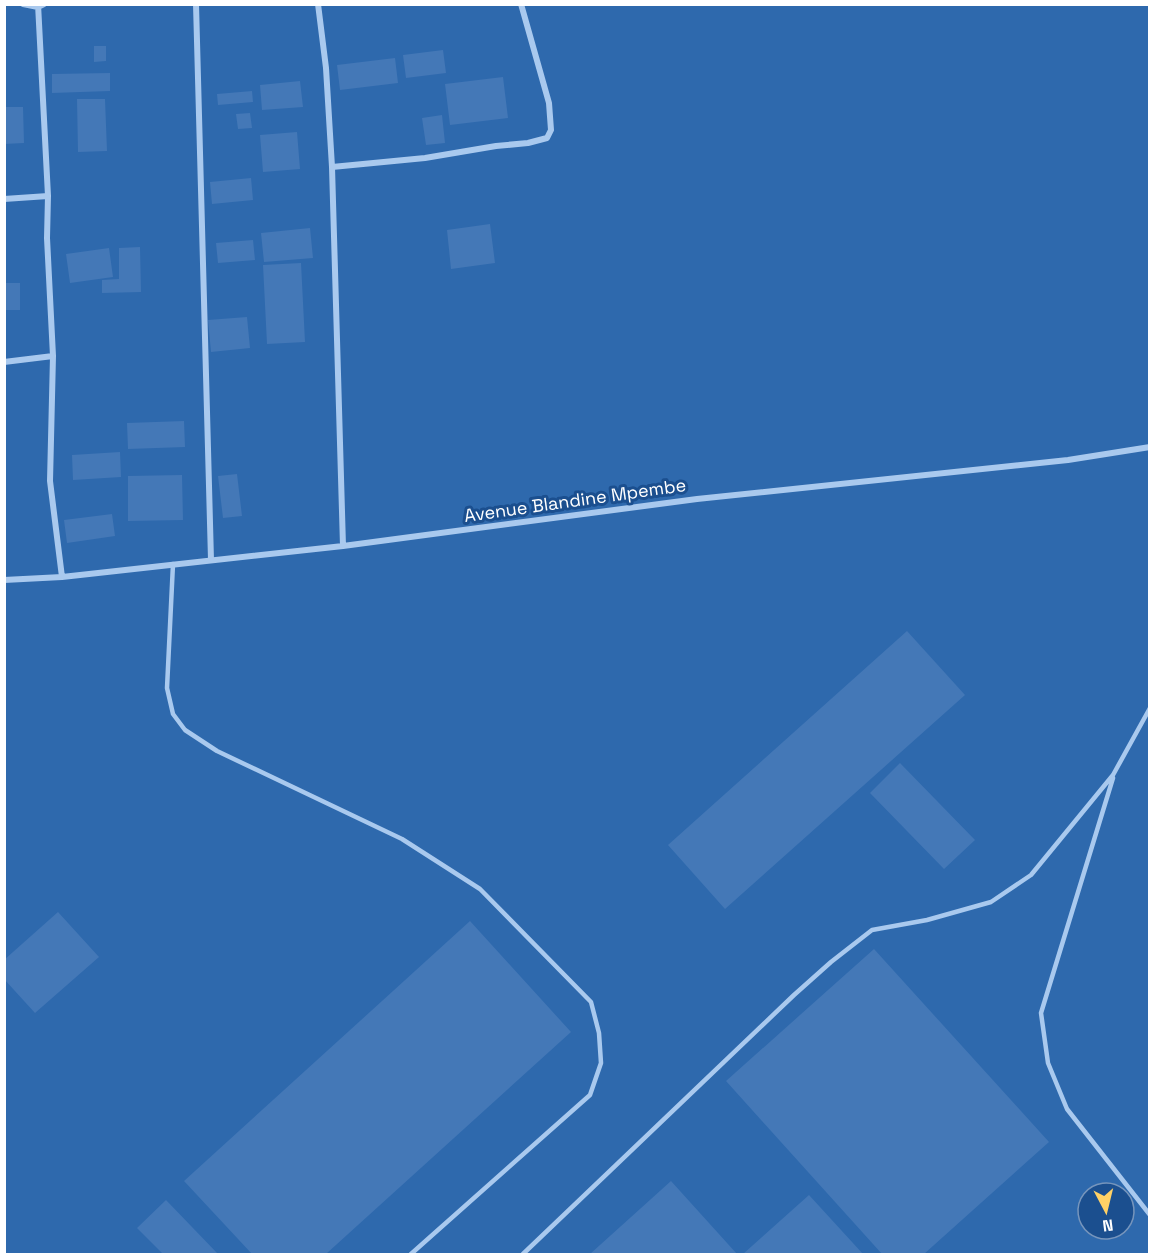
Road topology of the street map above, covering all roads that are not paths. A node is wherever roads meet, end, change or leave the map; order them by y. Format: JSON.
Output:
{"nodes":[{"id":1,"x":23,"y":4,"type":"edge"},
{"id":2,"x":196,"y":4,"type":"edge"},
{"id":3,"x":318,"y":4,"type":"edge"},
{"id":4,"x":521,"y":4,"type":"edge"},
{"id":5,"x":40,"y":5,"type":"edge"},
{"id":6,"x":332,"y":167,"type":"junction"},
{"id":7,"x":48,"y":196,"type":"junction"},
{"id":8,"x":4,"y":199,"type":"edge"},
{"id":9,"x":53,"y":356,"type":"junction"},
{"id":10,"x":4,"y":362,"type":"edge"},
{"id":11,"x":1149,"y":447,"type":"edge"},
{"id":12,"x":343,"y":546,"type":"junction"},
{"id":13,"x":211,"y":560,"type":"junction"},
{"id":14,"x":173,"y":564,"type":"junction"},
{"id":15,"x":62,"y":577,"type":"junction"},
{"id":16,"x":4,"y":580,"type":"edge"},
{"id":17,"x":1149,"y":708,"type":"edge"},
{"id":18,"x":1113,"y":775,"type":"junction"},
{"id":19,"x":1149,"y":1215,"type":"edge"},
{"id":20,"x":411,"y":1254,"type":"edge"},
{"id":21,"x":523,"y":1254,"type":"edge"}],
"edges":[{"from":1,"to":5,"type":"street"},
{"from":2,"to":13,"type":"street"},
{"from":3,"to":6,"type":"street"},
{"from":4,"to":6,"type":"street"},
{"from":5,"to":7,"type":"street"},
{"from":6,"to":12,"type":"street"},
{"from":7,"to":8,"type":"street"},
{"from":7,"to":9,"type":"street"},
{"from":9,"to":10,"type":"street"},
{"from":9,"to":15,"type":"street"},
{"from":11,"to":12,"type":"street","name":"Avenue Blandine Mpembe"},
{"from":12,"to":13,"type":"street","name":"Avenue Blandine Mpembe"},
{"from":13,"to":14,"type":"street","name":"Avenue Blandine Mpembe"},
{"from":14,"to":15,"type":"street","name":"Avenue Blandine Mpembe"},
{"from":14,"to":20,"type":"lane"},
{"from":15,"to":16,"type":"street","name":"Avenue Blandine Mpembe"},
{"from":17,"to":18,"type":"lane"},
{"from":18,"to":19,"type":"lane"},
{"from":18,"to":21,"type":"lane"}]}
